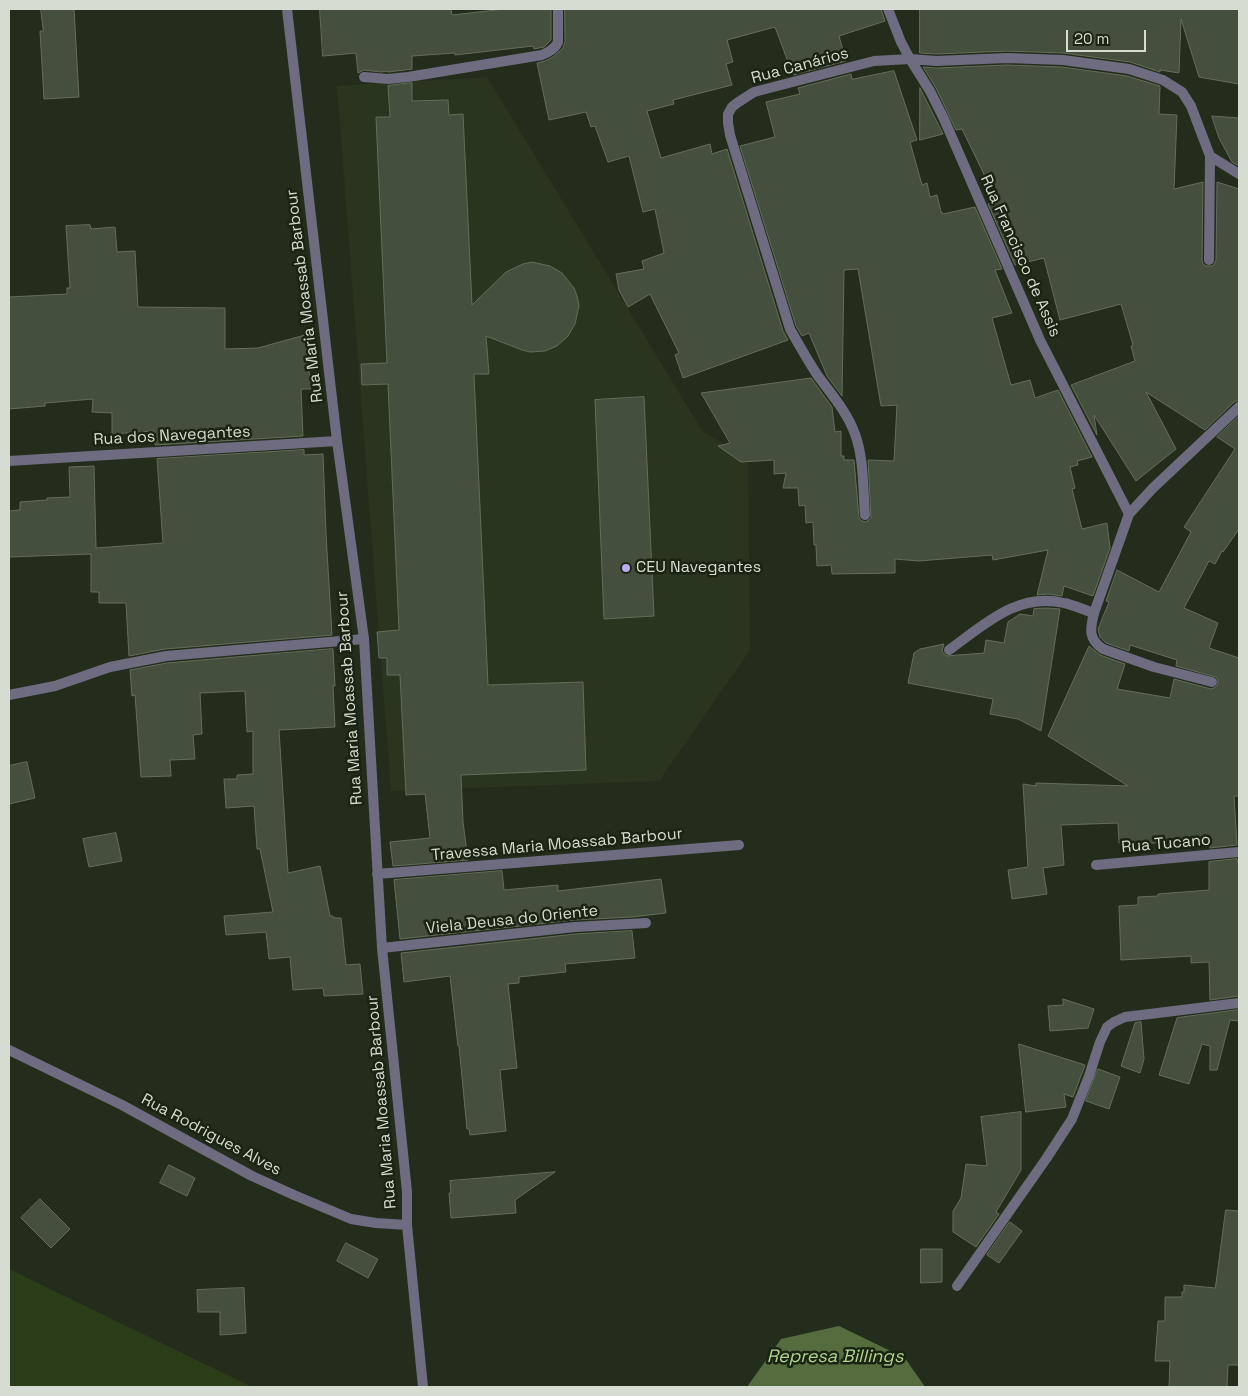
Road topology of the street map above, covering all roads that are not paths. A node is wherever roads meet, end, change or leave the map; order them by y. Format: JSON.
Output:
{"nodes":[{"id":1,"x":287,"y":9,"type":"edge"},
{"id":2,"x":558,"y":9,"type":"edge"},
{"id":3,"x":888,"y":9,"type":"edge"},
{"id":4,"x":910,"y":59,"type":"junction"},
{"id":5,"x":364,"y":77,"type":"dead end"},
{"id":6,"x":1210,"y":156,"type":"junction"},
{"id":7,"x":1239,"y":174,"type":"edge"},
{"id":8,"x":1209,"y":260,"type":"dead end"},
{"id":9,"x":1239,"y":407,"type":"edge"},
{"id":10,"x":337,"y":441,"type":"junction"},
{"id":11,"x":9,"y":461,"type":"edge"},
{"id":12,"x":1129,"y":514,"type":"junction"},
{"id":13,"x":865,"y":515,"type":"dead end"},
{"id":14,"x":1094,"y":613,"type":"junction"},
{"id":15,"x":364,"y":639,"type":"junction"},
{"id":16,"x":949,"y":650,"type":"dead end"},
{"id":17,"x":1212,"y":682,"type":"dead end"},
{"id":18,"x":9,"y":695,"type":"edge"},
{"id":19,"x":739,"y":845,"type":"dead end"},
{"id":20,"x":1239,"y":852,"type":"edge"},
{"id":21,"x":1096,"y":865,"type":"dead end"},
{"id":22,"x":378,"y":874,"type":"junction"},
{"id":23,"x":646,"y":923,"type":"dead end"},
{"id":24,"x":382,"y":948,"type":"junction"},
{"id":25,"x":1239,"y":1002,"type":"edge"},
{"id":26,"x":9,"y":1050,"type":"edge"},
{"id":27,"x":407,"y":1225,"type":"junction"},
{"id":28,"x":957,"y":1286,"type":"dead end"},
{"id":29,"x":423,"y":1387,"type":"edge"}],
"edges":[{"from":1,"to":10,"type":"street","name":"Rua Maria Moassab Barbour"},
{"from":2,"to":5,"type":"street"},
{"from":3,"to":4,"type":"street","name":"Rua Francisco de Assis"},
{"from":4,"to":6,"type":"street","name":"Rua Canários"},
{"from":4,"to":12,"type":"street","name":"Rua Francisco de Assis"},
{"from":4,"to":13,"type":"street","name":"Rua Canários"},
{"from":6,"to":7,"type":"street"},
{"from":6,"to":8,"type":"street","name":"Rua Canários"},
{"from":9,"to":12,"type":"street"},
{"from":10,"to":11,"type":"street","name":"Rua dos Navegantes"},
{"from":10,"to":15,"type":"street","name":"Rua Maria Moassab Barbour"},
{"from":12,"to":14,"type":"street"},
{"from":14,"to":16,"type":"street"},
{"from":14,"to":17,"type":"street"},
{"from":15,"to":18,"type":"street"},
{"from":15,"to":22,"type":"street","name":"Rua Maria Moassab Barbour"},
{"from":19,"to":22,"type":"street","name":"Travessa Maria Moassab Barbour"},
{"from":20,"to":21,"type":"street","name":"Rua Tucano"},
{"from":22,"to":24,"type":"street","name":"Rua Maria Moassab Barbour"},
{"from":23,"to":24,"type":"street","name":"Viela Deusa do Oriente"},
{"from":24,"to":27,"type":"street","name":"Rua Maria Moassab Barbour"},
{"from":25,"to":28,"type":"street"},
{"from":26,"to":27,"type":"street","name":"Rua Rodrigues Alves"},
{"from":27,"to":29,"type":"street","name":"Rua Maria Moassab Barbour"}]}
